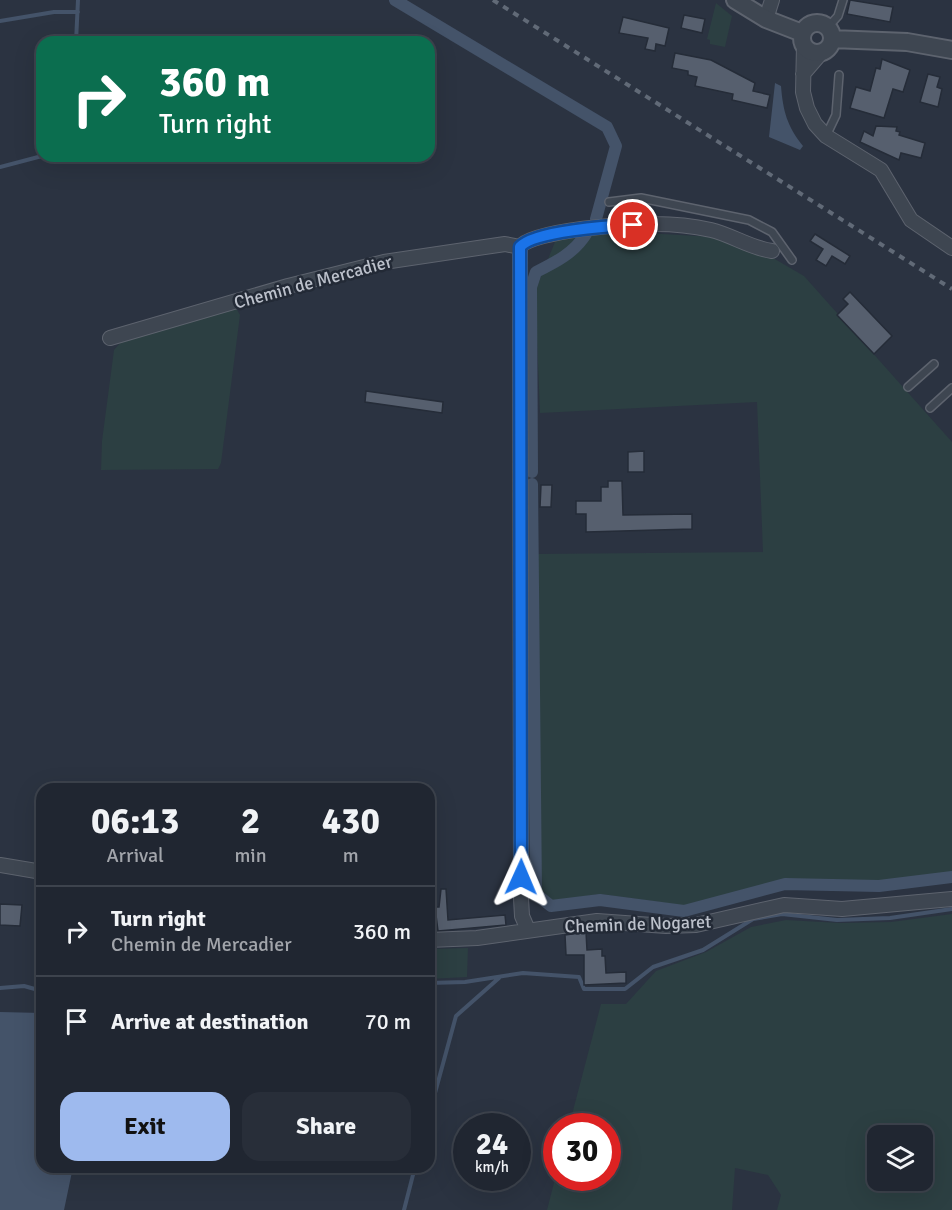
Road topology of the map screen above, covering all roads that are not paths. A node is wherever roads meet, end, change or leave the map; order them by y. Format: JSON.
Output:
{"nodes":[{"id":1,"x":735,"y":0,"type":"edge"},
{"id":2,"x":772,"y":0,"type":"edge"},
{"id":3,"x":843,"y":0,"type":"edge"},
{"id":4,"x":766,"y":19,"type":"junction"},
{"id":5,"x":803,"y":39,"type":"junction"},
{"id":6,"x":827,"y":40,"type":"junction"},
{"id":7,"x":952,"y":50,"type":"edge"},
{"id":8,"x":803,"y":74,"type":"junction"},
{"id":9,"x":839,"y":75,"type":"dead end"},
{"id":10,"x":826,"y":136,"type":"junction"},
{"id":11,"x":609,"y":202,"type":"dead end"},
{"id":12,"x":520,"y":247,"type":"junction"},
{"id":13,"x":952,"y":248,"type":"edge"},
{"id":14,"x":772,"y":251,"type":"dead end"},
{"id":15,"x":792,"y":260,"type":"dead end"},
{"id":16,"x":110,"y":338,"type":"dead end"},
{"id":17,"x":934,"y":364,"type":"dead end"},
{"id":18,"x":908,"y":387,"type":"dead end"},
{"id":19,"x":952,"y":388,"type":"edge"},
{"id":20,"x":930,"y":408,"type":"dead end"},
{"id":21,"x":0,"y":865,"type":"edge"},
{"id":22,"x":36,"y":871,"type":"edge"},
{"id":23,"x":952,"y":899,"type":"edge"},
{"id":24,"x":528,"y":930,"type":"junction"},
{"id":25,"x":435,"y":940,"type":"edge"}],
"edges":[{"from":1,"to":4,"type":"street"},
{"from":2,"to":4,"type":"street"},
{"from":3,"to":6,"type":"lane"},
{"from":4,"to":5,"type":"street"},
{"from":5,"to":6,"type":"street"},
{"from":5,"to":6,"type":"street"},
{"from":5,"to":8,"type":"street"},
{"from":6,"to":7,"type":"street"},
{"from":6,"to":8,"type":"street"},
{"from":8,"to":10,"type":"street"},
{"from":9,"to":10,"type":"lane"},
{"from":10,"to":13,"type":"street"},
{"from":11,"to":15,"type":"lane"},
{"from":12,"to":14,"type":"street","name":"Chemin de Mercadier"},
{"from":12,"to":16,"type":"street","name":"Chemin de Mercadier"},
{"from":12,"to":24,"type":"street"},
{"from":17,"to":18,"type":"lane"},
{"from":19,"to":20,"type":"lane"},
{"from":21,"to":22,"type":"street"},
{"from":23,"to":24,"type":"street","name":"Chemin de Nogaret"},
{"from":24,"to":25,"type":"street","name":"Chemin de Nogaret"}]}
